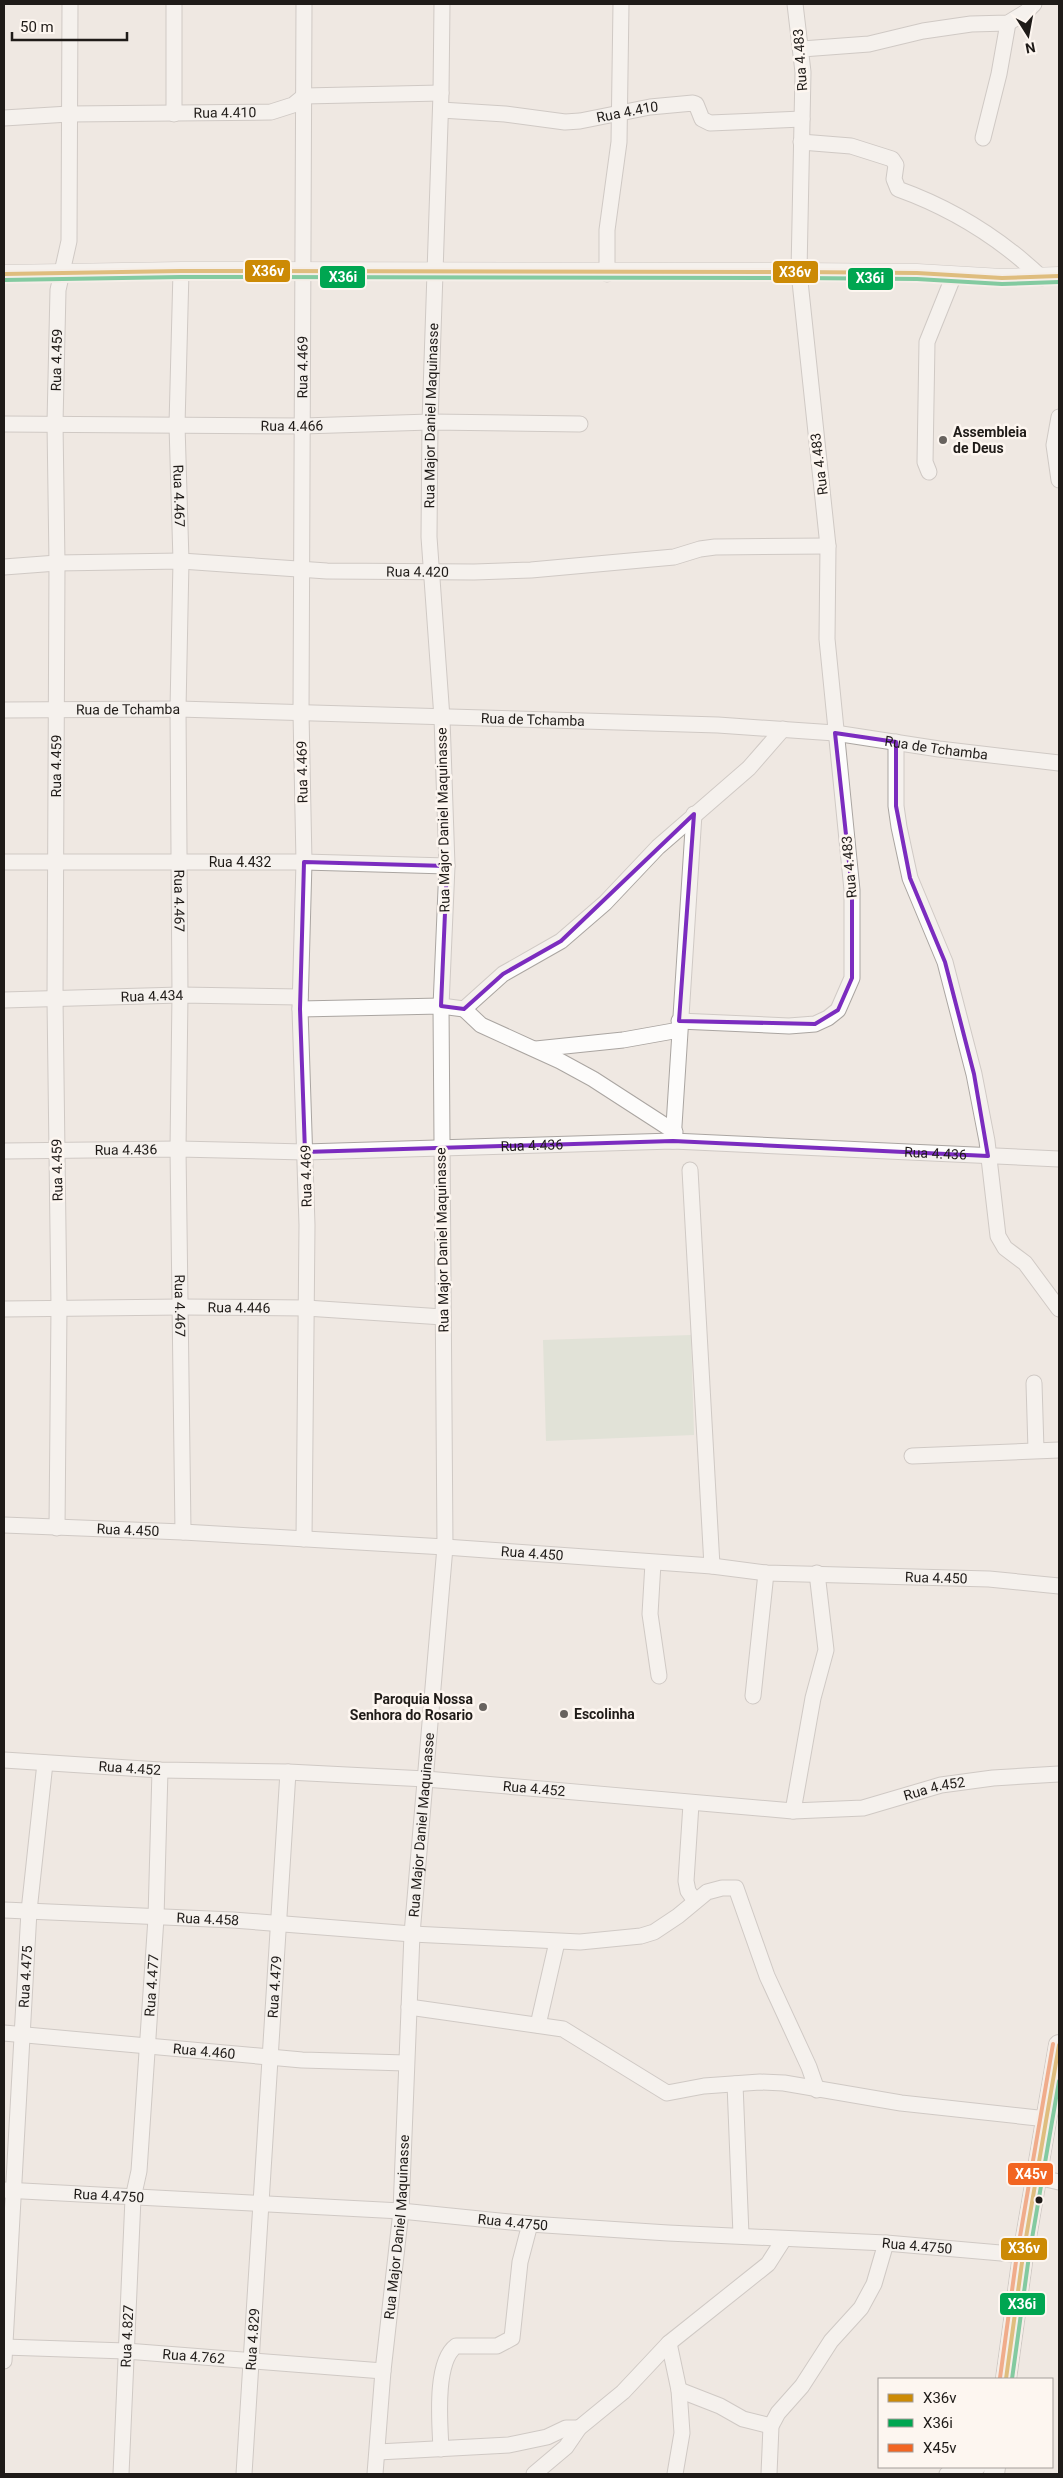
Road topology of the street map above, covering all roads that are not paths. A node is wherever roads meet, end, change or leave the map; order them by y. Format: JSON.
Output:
{"nodes":[{"id":1,"x":70,"y":4,"type":"edge"},
{"id":2,"x":174,"y":4,"type":"edge"},
{"id":3,"x":304,"y":4,"type":"edge"},
{"id":4,"x":442,"y":4,"type":"edge"},
{"id":5,"x":621,"y":4,"type":"edge"},
{"id":6,"x":795,"y":4,"type":"edge"},
{"id":7,"x":1034,"y":4,"type":"edge"},
{"id":8,"x":1008,"y":23,"type":"junction"},
{"id":9,"x":802,"y":49,"type":"junction"},
{"id":10,"x":441,"y":93,"type":"junction"},
{"id":11,"x":304,"y":96,"type":"junction"},
{"id":12,"x":441,"y":110,"type":"junction"},
{"id":13,"x":618,"y":112,"type":"junction"},
{"id":14,"x":69,"y":114,"type":"junction"},
{"id":15,"x":174,"y":114,"type":"junction"},
{"id":16,"x":4,"y":118,"type":"edge"},
{"id":17,"x":802,"y":119,"type":"junction"},
{"id":18,"x":982,"y":138,"type":"dead end"},
{"id":19,"x":801,"y":142,"type":"junction"},
{"id":20,"x":181,"y":271,"type":"junction"},
{"id":21,"x":434,"y":272,"type":"junction"},
{"id":22,"x":799,"y":272,"type":"junction"},
{"id":23,"x":62,"y":273,"type":"junction"},
{"id":24,"x":304,"y":273,"type":"junction"},
{"id":25,"x":4,"y":274,"type":"edge"},
{"id":26,"x":607,"y":274,"type":"junction"},
{"id":27,"x":954,"y":275,"type":"junction"},
{"id":28,"x":1051,"y":277,"type":"edge"},
{"id":29,"x":1059,"y":417,"type":"edge"},
{"id":30,"x":430,"y":422,"type":"junction"},
{"id":31,"x":55,"y":423,"type":"junction"},
{"id":32,"x":4,"y":424,"type":"edge"},
{"id":33,"x":580,"y":424,"type":"dead end"},
{"id":34,"x":177,"y":425,"type":"junction"},
{"id":35,"x":303,"y":426,"type":"junction"},
{"id":36,"x":929,"y":472,"type":"dead end"},
{"id":37,"x":1059,"y":480,"type":"edge"},
{"id":38,"x":828,"y":546,"type":"junction"},
{"id":39,"x":181,"y":561,"type":"junction"},
{"id":40,"x":57,"y":563,"type":"junction"},
{"id":41,"x":4,"y":567,"type":"edge"},
{"id":42,"x":301,"y":568,"type":"junction"},
{"id":43,"x":430,"y":572,"type":"junction"},
{"id":44,"x":178,"y":709,"type":"junction"},
{"id":45,"x":4,"y":710,"type":"edge"},
{"id":46,"x":57,"y":710,"type":"junction"},
{"id":47,"x":301,"y":713,"type":"junction"},
{"id":48,"x":442,"y":718,"type":"junction"},
{"id":49,"x":783,"y":729,"type":"junction"},
{"id":50,"x":835,"y":733,"type":"junction"},
{"id":51,"x":896,"y":742,"type":"junction"},
{"id":52,"x":1059,"y":763,"type":"edge"},
{"id":53,"x":694,"y":814,"type":"junction"},
{"id":54,"x":56,"y":861,"type":"junction"},
{"id":55,"x":179,"y":861,"type":"junction"},
{"id":56,"x":4,"y":862,"type":"edge"},
{"id":57,"x":304,"y":862,"type":"junction"},
{"id":58,"x":447,"y":866,"type":"junction"},
{"id":59,"x":180,"y":995,"type":"junction"},
{"id":60,"x":55,"y":999,"type":"junction"},
{"id":61,"x":4,"y":1000,"type":"edge"},
{"id":62,"x":300,"y":1003,"type":"junction"},
{"id":63,"x":441,"y":1006,"type":"junction"},
{"id":64,"x":464,"y":1009,"type":"junction"},
{"id":65,"x":679,"y":1025,"type":"junction"},
{"id":66,"x":536,"y":1049,"type":"junction"},
{"id":67,"x":674,"y":1137,"type":"junction"},
{"id":68,"x":178,"y":1149,"type":"junction"},
{"id":69,"x":441,"y":1150,"type":"junction"},
{"id":70,"x":4,"y":1151,"type":"edge"},
{"id":71,"x":57,"y":1151,"type":"junction"},
{"id":72,"x":305,"y":1152,"type":"junction"},
{"id":73,"x":988,"y":1156,"type":"junction"},
{"id":74,"x":1059,"y":1160,"type":"edge"},
{"id":75,"x":690,"y":1170,"type":"dead end"},
{"id":76,"x":181,"y":1306,"type":"junction"},
{"id":77,"x":59,"y":1307,"type":"junction"},
{"id":78,"x":306,"y":1308,"type":"junction"},
{"id":79,"x":4,"y":1309,"type":"edge"},
{"id":80,"x":1059,"y":1309,"type":"edge"},
{"id":81,"x":443,"y":1317,"type":"junction"},
{"id":82,"x":1034,"y":1383,"type":"dead end"},
{"id":83,"x":1036,"y":1450,"type":"junction"},
{"id":84,"x":1059,"y":1450,"type":"edge"},
{"id":85,"x":912,"y":1456,"type":"dead end"},
{"id":86,"x":4,"y":1525,"type":"edge"},
{"id":87,"x":57,"y":1528,"type":"junction"},
{"id":88,"x":183,"y":1532,"type":"junction"},
{"id":89,"x":304,"y":1539,"type":"junction"},
{"id":90,"x":445,"y":1547,"type":"junction"},
{"id":91,"x":653,"y":1563,"type":"junction"},
{"id":92,"x":712,"y":1566,"type":"junction"},
{"id":93,"x":766,"y":1573,"type":"junction"},
{"id":94,"x":817,"y":1573,"type":"junction"},
{"id":95,"x":1059,"y":1586,"type":"edge"},
{"id":96,"x":659,"y":1676,"type":"dead end"},
{"id":97,"x":753,"y":1696,"type":"dead end"},
{"id":98,"x":4,"y":1760,"type":"edge"},
{"id":99,"x":45,"y":1763,"type":"junction"},
{"id":100,"x":160,"y":1770,"type":"junction"},
{"id":101,"x":288,"y":1772,"type":"junction"},
{"id":102,"x":1059,"y":1774,"type":"edge"},
{"id":103,"x":426,"y":1779,"type":"junction"},
{"id":104,"x":691,"y":1804,"type":"junction"},
{"id":105,"x":792,"y":1811,"type":"junction"},
{"id":106,"x":695,"y":1901,"type":"junction"},
{"id":107,"x":4,"y":1910,"type":"edge"},
{"id":108,"x":29,"y":1911,"type":"junction"},
{"id":109,"x":156,"y":1918,"type":"junction"},
{"id":110,"x":278,"y":1924,"type":"junction"},
{"id":111,"x":412,"y":1934,"type":"junction"},
{"id":112,"x":557,"y":1942,"type":"junction"},
{"id":113,"x":408,"y":2006,"type":"junction"},
{"id":114,"x":538,"y":2025,"type":"junction"},
{"id":115,"x":4,"y":2033,"type":"edge"},
{"id":116,"x":21,"y":2034,"type":"junction"},
{"id":117,"x":1059,"y":2045,"type":"edge"},
{"id":118,"x":148,"y":2046,"type":"junction"},
{"id":119,"x":271,"y":2058,"type":"junction"},
{"id":120,"x":406,"y":2064,"type":"junction"},
{"id":121,"x":735,"y":2084,"type":"junction"},
{"id":122,"x":817,"y":2090,"type":"junction"},
{"id":123,"x":1047,"y":2119,"type":"junction"},
{"id":124,"x":1037,"y":2177,"type":"junction"},
{"id":125,"x":1059,"y":2182,"type":"edge"},
{"id":126,"x":8,"y":2190,"type":"edge"},
{"id":127,"x":133,"y":2198,"type":"junction"},
{"id":128,"x":260,"y":2204,"type":"junction"},
{"id":129,"x":401,"y":2211,"type":"junction"},
{"id":130,"x":530,"y":2224,"type":"junction"},
{"id":131,"x":741,"y":2235,"type":"junction"},
{"id":132,"x":784,"y":2239,"type":"junction"},
{"id":133,"x":886,"y":2243,"type":"junction"},
{"id":134,"x":1023,"y":2254,"type":"junction"},
{"id":135,"x":669,"y":2343,"type":"junction"},
{"id":136,"x":4,"y":2347,"type":"edge"},
{"id":137,"x":126,"y":2351,"type":"junction"},
{"id":138,"x":4,"y":2361,"type":"edge"},
{"id":139,"x":250,"y":2361,"type":"junction"},
{"id":140,"x":383,"y":2371,"type":"junction"},
{"id":141,"x":1006,"y":2378,"type":"edge"},
{"id":142,"x":679,"y":2390,"type":"junction"},
{"id":143,"x":771,"y":2426,"type":"junction"},
{"id":144,"x":579,"y":2428,"type":"junction"},
{"id":145,"x":440,"y":2449,"type":"junction"},
{"id":146,"x":378,"y":2452,"type":"junction"},
{"id":147,"x":974,"y":2468,"type":"edge"},
{"id":148,"x":121,"y":2474,"type":"edge"},
{"id":149,"x":244,"y":2474,"type":"edge"},
{"id":150,"x":375,"y":2474,"type":"edge"},
{"id":151,"x":534,"y":2474,"type":"edge"},
{"id":152,"x":675,"y":2474,"type":"edge"},
{"id":153,"x":769,"y":2474,"type":"edge"},
{"id":154,"x":947,"y":2474,"type":"edge"}],
"edges":[{"from":1,"to":14,"type":"street","name":"Rua 4.459"},
{"from":2,"to":15,"type":"street"},
{"from":3,"to":11,"type":"street","name":"Rua 4.469"},
{"from":4,"to":10,"type":"street","name":"Rua Major Daniel Maquinasse"},
{"from":5,"to":13,"type":"street"},
{"from":6,"to":9,"type":"street","name":"Rua 4.483"},
{"from":7,"to":8,"type":"street"},
{"from":8,"to":9,"type":"street"},
{"from":8,"to":18,"type":"street"},
{"from":9,"to":17,"type":"street","name":"Rua 4.483"},
{"from":10,"to":11,"type":"street","name":"Rua 4.410"},
{"from":10,"to":12,"type":"street","name":"Rua Major Daniel Maquinasse"},
{"from":11,"to":15,"type":"street","name":"Rua 4.410"},
{"from":11,"to":24,"type":"street","name":"Rua 4.469"},
{"from":12,"to":13,"type":"street","name":"Rua 4.410"},
{"from":12,"to":21,"type":"street","name":"Rua Major Daniel Maquinasse"},
{"from":13,"to":17,"type":"street","name":"Rua 4.410"},
{"from":13,"to":26,"type":"street"},
{"from":14,"to":15,"type":"street","name":"Rua 4.410"},
{"from":14,"to":16,"type":"street","name":"Rua 4.410"},
{"from":14,"to":23,"type":"street","name":"Rua 4.459"},
{"from":17,"to":19,"type":"street","name":"Rua 4.483"},
{"from":19,"to":22,"type":"street","name":"Rua 4.483"},
{"from":19,"to":28,"type":"street"},
{"from":20,"to":23,"type":"street"},
{"from":20,"to":24,"type":"street"},
{"from":20,"to":34,"type":"street","name":"Rua 4.467"},
{"from":21,"to":24,"type":"street"},
{"from":21,"to":26,"type":"street"},
{"from":21,"to":30,"type":"street","name":"Rua Major Daniel Maquinasse"},
{"from":22,"to":26,"type":"street"},
{"from":22,"to":27,"type":"street"},
{"from":22,"to":38,"type":"street","name":"Rua 4.483"},
{"from":23,"to":25,"type":"street"},
{"from":23,"to":31,"type":"street","name":"Rua 4.459"},
{"from":24,"to":35,"type":"street","name":"Rua 4.469"},
{"from":27,"to":28,"type":"street"},
{"from":27,"to":36,"type":"street"},
{"from":29,"to":37,"type":"street"},
{"from":30,"to":33,"type":"street","name":"Rua 4.466"},
{"from":30,"to":35,"type":"street","name":"Rua 4.466"},
{"from":30,"to":43,"type":"street","name":"Rua Major Daniel Maquinasse"},
{"from":31,"to":32,"type":"street","name":"Rua 4.466"},
{"from":31,"to":34,"type":"street","name":"Rua 4.466"},
{"from":31,"to":40,"type":"street","name":"Rua 4.459"},
{"from":34,"to":35,"type":"street","name":"Rua 4.466"},
{"from":34,"to":39,"type":"street","name":"Rua 4.467"},
{"from":35,"to":42,"type":"street","name":"Rua 4.469"},
{"from":38,"to":43,"type":"street","name":"Rua 4.420"},
{"from":38,"to":50,"type":"street","name":"Rua 4.483"},
{"from":39,"to":40,"type":"street","name":"Rua 4.420"},
{"from":39,"to":42,"type":"street","name":"Rua 4.420"},
{"from":39,"to":44,"type":"street","name":"Rua 4.467"},
{"from":40,"to":41,"type":"street","name":"Rua 4.420"},
{"from":40,"to":46,"type":"street","name":"Rua 4.459"},
{"from":42,"to":43,"type":"street","name":"Rua 4.420"},
{"from":42,"to":47,"type":"street","name":"Rua 4.469"},
{"from":43,"to":48,"type":"street","name":"Rua Major Daniel Maquinasse"},
{"from":44,"to":46,"type":"street","name":"Rua de Tchamba"},
{"from":44,"to":47,"type":"street","name":"Rua de Tchamba"},
{"from":44,"to":55,"type":"street","name":"Rua 4.467"},
{"from":45,"to":46,"type":"street","name":"Rua de Tchamba"},
{"from":46,"to":54,"type":"street","name":"Rua 4.459"},
{"from":47,"to":48,"type":"street","name":"Rua de Tchamba"},
{"from":47,"to":57,"type":"street","name":"Rua 4.469"},
{"from":48,"to":49,"type":"street","name":"Rua de Tchamba"},
{"from":48,"to":58,"type":"street","name":"Rua Major Daniel Maquinasse"},
{"from":49,"to":50,"type":"street","name":"Rua de Tchamba"},
{"from":49,"to":53,"type":"street"},
{"from":50,"to":51,"type":"street","name":"Rua de Tchamba"},
{"from":50,"to":65,"type":"street","name":"Rua 4.483"},
{"from":51,"to":52,"type":"street","name":"Rua de Tchamba"},
{"from":51,"to":73,"type":"street"},
{"from":53,"to":64,"type":"street"},
{"from":53,"to":65,"type":"street"},
{"from":54,"to":55,"type":"street","name":"Rua 4.432"},
{"from":54,"to":56,"type":"street","name":"Rua 4.432"},
{"from":54,"to":60,"type":"street","name":"Rua 4.459"},
{"from":55,"to":57,"type":"street","name":"Rua 4.432"},
{"from":55,"to":59,"type":"street","name":"Rua 4.467"},
{"from":57,"to":58,"type":"street","name":"Rua 4.432"},
{"from":57,"to":62,"type":"street","name":"Rua 4.469"},
{"from":58,"to":63,"type":"street","name":"Rua Major Daniel Maquinasse"},
{"from":59,"to":60,"type":"street","name":"Rua 4.434"},
{"from":59,"to":62,"type":"street","name":"Rua 4.434"},
{"from":59,"to":68,"type":"street","name":"Rua 4.467"},
{"from":60,"to":61,"type":"street","name":"Rua 4.434"},
{"from":60,"to":71,"type":"street","name":"Rua 4.459"},
{"from":62,"to":63,"type":"street","name":"Rua 4.434"},
{"from":62,"to":72,"type":"street","name":"Rua 4.469"},
{"from":63,"to":64,"type":"street","name":"Rua 4.434"},
{"from":63,"to":69,"type":"street","name":"Rua Major Daniel Maquinasse"},
{"from":64,"to":66,"type":"street"},
{"from":65,"to":66,"type":"street","name":"Rua 4.483"},
{"from":65,"to":67,"type":"street"},
{"from":66,"to":67,"type":"street"},
{"from":67,"to":69,"type":"street","name":"Rua 4.436"},
{"from":67,"to":73,"type":"street","name":"Rua 4.436"},
{"from":68,"to":71,"type":"street","name":"Rua 4.436"},
{"from":68,"to":72,"type":"street","name":"Rua 4.436"},
{"from":68,"to":76,"type":"street","name":"Rua 4.467"},
{"from":69,"to":72,"type":"street","name":"Rua 4.436"},
{"from":69,"to":81,"type":"street","name":"Rua Major Daniel Maquinasse"},
{"from":70,"to":71,"type":"street","name":"Rua 4.436"},
{"from":71,"to":77,"type":"street","name":"Rua 4.459"},
{"from":72,"to":78,"type":"street","name":"Rua 4.469"},
{"from":73,"to":74,"type":"street","name":"Rua 4.436"},
{"from":73,"to":80,"type":"street"},
{"from":75,"to":92,"type":"street"},
{"from":76,"to":77,"type":"street","name":"Rua 4.446"},
{"from":76,"to":78,"type":"street","name":"Rua 4.446"},
{"from":76,"to":88,"type":"street","name":"Rua 4.467"},
{"from":77,"to":79,"type":"street","name":"Rua 4.446"},
{"from":77,"to":87,"type":"street","name":"Rua 4.459"},
{"from":78,"to":81,"type":"street","name":"Rua 4.446"},
{"from":78,"to":89,"type":"street","name":"Rua 4.469"},
{"from":81,"to":90,"type":"street","name":"Rua Major Daniel Maquinasse"},
{"from":82,"to":83,"type":"street"},
{"from":83,"to":84,"type":"street"},
{"from":83,"to":85,"type":"street"},
{"from":86,"to":87,"type":"street","name":"Rua 4.450"},
{"from":87,"to":88,"type":"street","name":"Rua 4.450"},
{"from":88,"to":89,"type":"street","name":"Rua 4.450"},
{"from":89,"to":90,"type":"street","name":"Rua 4.450"},
{"from":90,"to":91,"type":"street","name":"Rua 4.450"},
{"from":90,"to":103,"type":"street","name":"Rua Major Daniel Maquinasse"},
{"from":91,"to":92,"type":"street","name":"Rua 4.450"},
{"from":91,"to":96,"type":"street"},
{"from":92,"to":93,"type":"street","name":"Rua 4.450"},
{"from":93,"to":94,"type":"street","name":"Rua 4.450"},
{"from":93,"to":97,"type":"street"},
{"from":94,"to":95,"type":"street","name":"Rua 4.450"},
{"from":94,"to":105,"type":"street"},
{"from":98,"to":99,"type":"street","name":"Rua 4.452"},
{"from":99,"to":100,"type":"street","name":"Rua 4.452"},
{"from":99,"to":108,"type":"street","name":"Rua 4.475"},
{"from":100,"to":101,"type":"street","name":"Rua 4.452"},
{"from":100,"to":109,"type":"street","name":"Rua 4.477"},
{"from":101,"to":103,"type":"street","name":"Rua 4.452"},
{"from":101,"to":110,"type":"street","name":"Rua 4.479"},
{"from":102,"to":105,"type":"street","name":"Rua 4.452"},
{"from":103,"to":104,"type":"street","name":"Rua 4.452"},
{"from":103,"to":111,"type":"street","name":"Rua Major Daniel Maquinasse"},
{"from":104,"to":105,"type":"street","name":"Rua 4.452"},
{"from":104,"to":106,"type":"street"},
{"from":106,"to":112,"type":"street","name":"Rua 4.458"},
{"from":106,"to":122,"type":"street","name":"Rua 4.458"},
{"from":107,"to":108,"type":"street","name":"Rua 4.458"},
{"from":108,"to":109,"type":"street","name":"Rua 4.458"},
{"from":108,"to":116,"type":"street","name":"Rua 4.475"},
{"from":109,"to":110,"type":"street","name":"Rua 4.458"},
{"from":109,"to":118,"type":"street","name":"Rua 4.477"},
{"from":110,"to":111,"type":"street","name":"Rua 4.458"},
{"from":110,"to":119,"type":"street","name":"Rua 4.479"},
{"from":111,"to":112,"type":"street","name":"Rua 4.458"},
{"from":111,"to":113,"type":"street","name":"Rua Major Daniel Maquinasse"},
{"from":112,"to":114,"type":"street"},
{"from":113,"to":114,"type":"street"},
{"from":113,"to":120,"type":"street","name":"Rua Major Daniel Maquinasse"},
{"from":114,"to":121,"type":"street"},
{"from":115,"to":116,"type":"street","name":"Rua 4.460"},
{"from":116,"to":118,"type":"street","name":"Rua 4.460"},
{"from":116,"to":126,"type":"street","name":"Rua 4.475"},
{"from":117,"to":123,"type":"main road"},
{"from":118,"to":119,"type":"street","name":"Rua 4.460"},
{"from":118,"to":127,"type":"street","name":"Rua 4.477"},
{"from":119,"to":120,"type":"street","name":"Rua 4.460"},
{"from":119,"to":128,"type":"street","name":"Rua 4.479"},
{"from":120,"to":129,"type":"street","name":"Rua Major Daniel Maquinasse"},
{"from":121,"to":122,"type":"street"},
{"from":121,"to":131,"type":"street"},
{"from":122,"to":123,"type":"street"},
{"from":123,"to":124,"type":"main road"},
{"from":124,"to":125,"type":"street"},
{"from":124,"to":134,"type":"main road"},
{"from":126,"to":127,"type":"street","name":"Rua 4.4750"},
{"from":126,"to":136,"type":"street","name":"Rua 4.475"},
{"from":127,"to":128,"type":"street","name":"Rua 4.4750"},
{"from":127,"to":137,"type":"street","name":"Rua 4.827"},
{"from":128,"to":129,"type":"street","name":"Rua 4.4750"},
{"from":128,"to":139,"type":"street","name":"Rua 4.829"},
{"from":129,"to":130,"type":"street","name":"Rua 4.4750"},
{"from":129,"to":140,"type":"street","name":"Rua Major Daniel Maquinasse"},
{"from":130,"to":131,"type":"street","name":"Rua 4.4750"},
{"from":130,"to":145,"type":"street"},
{"from":131,"to":132,"type":"street","name":"Rua 4.4750"},
{"from":132,"to":133,"type":"street","name":"Rua 4.4750"},
{"from":132,"to":135,"type":"street"},
{"from":133,"to":134,"type":"street","name":"Rua 4.4750"},
{"from":133,"to":143,"type":"street"},
{"from":134,"to":141,"type":"main road"},
{"from":135,"to":142,"type":"street"},
{"from":135,"to":144,"type":"street"},
{"from":136,"to":137,"type":"street","name":"Rua 4.762"},
{"from":136,"to":138,"type":"street","name":"Rua 4.475"},
{"from":137,"to":139,"type":"street","name":"Rua 4.762"},
{"from":137,"to":148,"type":"street","name":"Rua 4.827"},
{"from":139,"to":140,"type":"street","name":"Rua 4.762"},
{"from":139,"to":149,"type":"street","name":"Rua 4.829"},
{"from":140,"to":146,"type":"street","name":"Rua Major Daniel Maquinasse"},
{"from":142,"to":143,"type":"street"},
{"from":142,"to":152,"type":"street"},
{"from":143,"to":153,"type":"street"},
{"from":144,"to":145,"type":"street"},
{"from":144,"to":151,"type":"street"},
{"from":145,"to":146,"type":"street"},
{"from":146,"to":150,"type":"street","name":"Rua Major Daniel Maquinasse"},
{"from":147,"to":154,"type":"street"}]}
